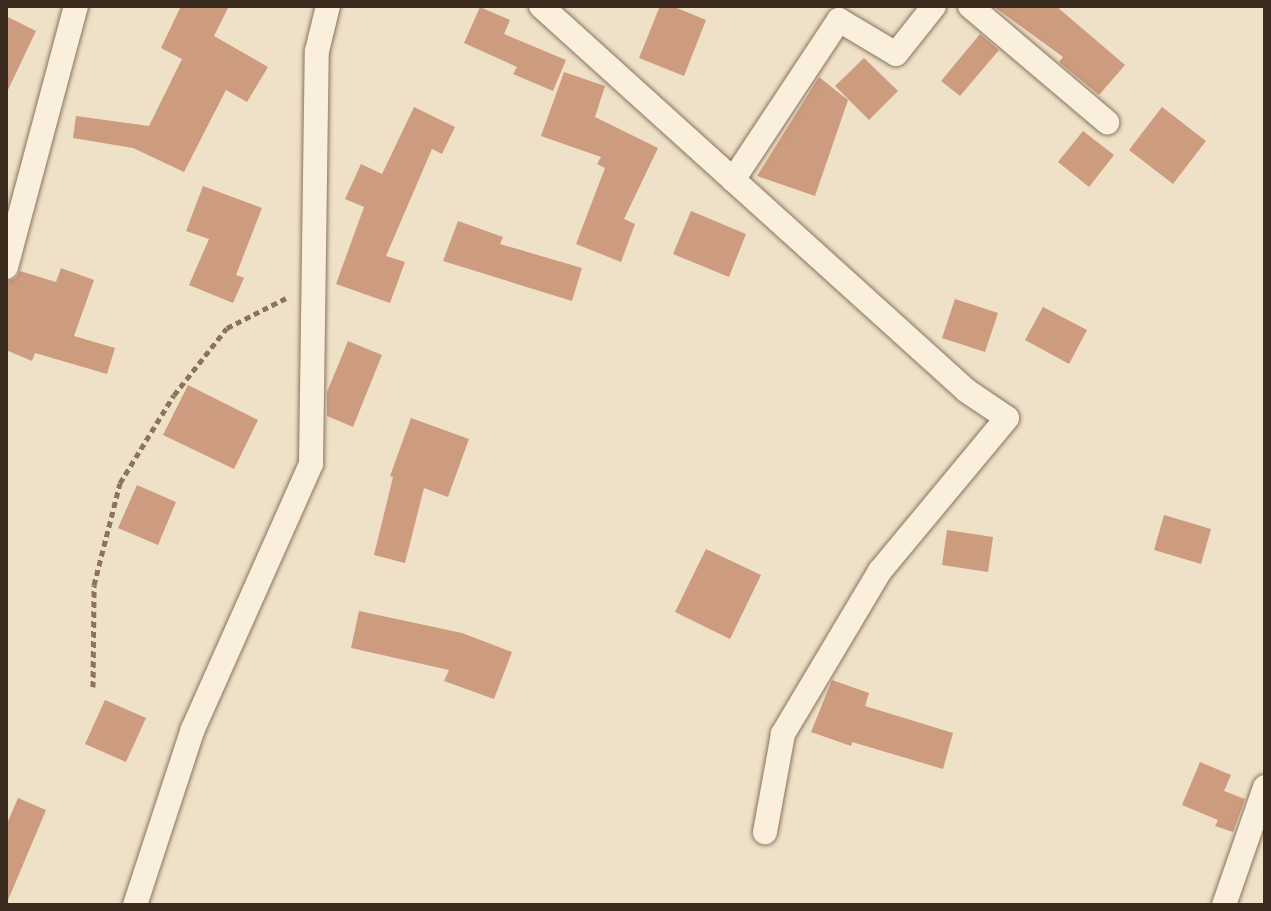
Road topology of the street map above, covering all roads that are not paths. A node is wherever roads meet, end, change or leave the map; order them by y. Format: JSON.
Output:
{"nodes":[{"id":1,"x":76,"y":6,"type":"edge"},
{"id":2,"x":328,"y":6,"type":"edge"},
{"id":3,"x":541,"y":6,"type":"edge"},
{"id":4,"x":934,"y":6,"type":"edge"},
{"id":5,"x":970,"y":6,"type":"edge"},
{"id":6,"x":1107,"y":122,"type":"dead end"},
{"id":7,"x":733,"y":180,"type":"junction"},
{"id":8,"x":6,"y":267,"type":"edge"},
{"id":9,"x":1265,"y":787,"type":"edge"},
{"id":10,"x":765,"y":832,"type":"dead end"},
{"id":11,"x":135,"y":905,"type":"edge"},
{"id":12,"x":1224,"y":905,"type":"edge"}],
"edges":[{"from":1,"to":8,"type":"street"},
{"from":2,"to":11,"type":"street"},
{"from":3,"to":7,"type":"street"},
{"from":4,"to":7,"type":"street"},
{"from":5,"to":6,"type":"street"},
{"from":7,"to":10,"type":"street"},
{"from":9,"to":12,"type":"street"}]}
